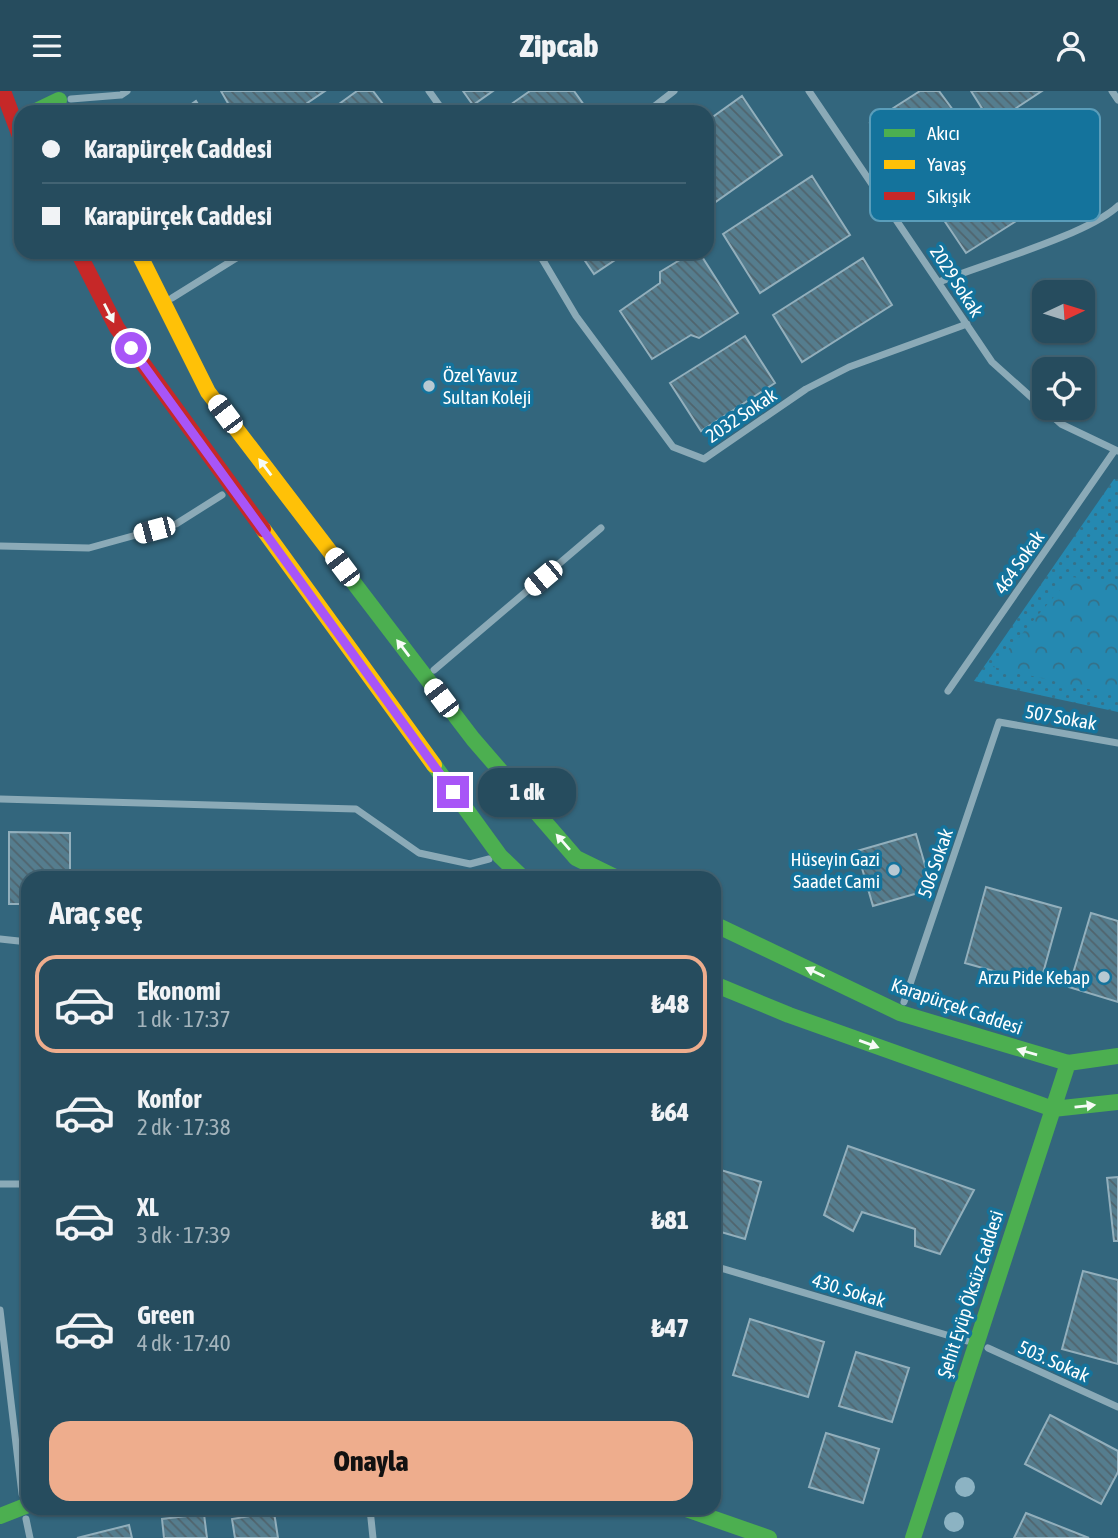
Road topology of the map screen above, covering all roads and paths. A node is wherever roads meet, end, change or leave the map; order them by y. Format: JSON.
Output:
{"nodes":[{"id":1,"x":3,"y":91,"type":"edge"},
{"id":2,"x":127,"y":91,"type":"edge"},
{"id":3,"x":674,"y":91,"type":"edge"},
{"id":4,"x":809,"y":91,"type":"edge"},
{"id":5,"x":1112,"y":91,"type":"edge"},
{"id":6,"x":1118,"y":100,"type":"edge"},
{"id":7,"x":60,"y":101,"type":"edge"},
{"id":8,"x":656,"y":105,"type":"edge"},
{"id":9,"x":11,"y":122,"type":"edge"},
{"id":10,"x":870,"y":181,"type":"edge"},
{"id":11,"x":1118,"y":206,"type":"edge"},
{"id":12,"x":1100,"y":218,"type":"edge"},
{"id":13,"x":897,"y":221,"type":"edge"},
{"id":14,"x":1093,"y":221,"type":"edge"},
{"id":15,"x":82,"y":259,"type":"edge"},
{"id":16,"x":142,"y":259,"type":"edge"},
{"id":17,"x":235,"y":259,"type":"edge"},
{"id":18,"x":542,"y":259,"type":"edge"},
{"id":19,"x":939,"y":282,"type":"junction"},
{"id":20,"x":164,"y":302,"type":"junction"},
{"id":21,"x":967,"y":324,"type":"junction"},
{"id":22,"x":1117,"y":451,"type":"edge"},
{"id":23,"x":233,"y":488,"type":"junction"},
{"id":24,"x":601,"y":528,"type":"dead end"},
{"id":25,"x":0,"y":546,"type":"edge"},
{"id":26,"x":421,"y":681,"type":"junction"},
{"id":27,"x":948,"y":691,"type":"dead end"},
{"id":28,"x":999,"y":722,"type":"joint"},
{"id":29,"x":1118,"y":743,"type":"edge"},
{"id":30,"x":0,"y":799,"type":"edge"},
{"id":31,"x":500,"y":856,"type":"junction"},
{"id":32,"x":516,"y":871,"type":"edge"},
{"id":33,"x":603,"y":871,"type":"edge"},
{"id":34,"x":721,"y":927,"type":"edge"},
{"id":35,"x":0,"y":939,"type":"edge"},
{"id":36,"x":21,"y":941,"type":"edge"},
{"id":37,"x":721,"y":987,"type":"edge"},
{"id":38,"x":900,"y":1013,"type":"junction"},
{"id":39,"x":1118,"y":1056,"type":"edge"},
{"id":40,"x":1068,"y":1063,"type":"junction"},
{"id":41,"x":1118,"y":1102,"type":"edge"},
{"id":42,"x":1052,"y":1109,"type":"junction"},
{"id":43,"x":0,"y":1184,"type":"edge"},
{"id":44,"x":21,"y":1184,"type":"edge"},
{"id":45,"x":721,"y":1268,"type":"edge"},
{"id":46,"x":0,"y":1310,"type":"edge"},
{"id":47,"x":0,"y":1316,"type":"edge"},
{"id":48,"x":976,"y":1343,"type":"junction"},
{"id":49,"x":1118,"y":1407,"type":"edge"},
{"id":50,"x":21,"y":1469,"type":"edge"},
{"id":51,"x":21,"y":1508,"type":"edge"},
{"id":52,"x":27,"y":1515,"type":"edge"},
{"id":53,"x":371,"y":1515,"type":"edge"},
{"id":54,"x":704,"y":1515,"type":"edge"},
{"id":55,"x":0,"y":1516,"type":"edge"},
{"id":56,"x":30,"y":1538,"type":"edge"},
{"id":57,"x":373,"y":1538,"type":"edge"},
{"id":58,"x":769,"y":1538,"type":"edge"},
{"id":59,"x":913,"y":1538,"type":"edge"}],
"edges":[{"from":1,"to":9,"type":"main road"},
{"from":2,"to":7,"type":"street"},
{"from":3,"to":8,"type":"street"},
{"from":4,"to":10,"type":"street","name":"2029 Sokak"},
{"from":5,"to":6,"type":"street"},
{"from":11,"to":12,"type":"street"},
{"from":13,"to":19,"type":"street","name":"2029 Sokak"},
{"from":14,"to":19,"type":"street"},
{"from":15,"to":23,"type":"main road","one_way":true},
{"from":16,"to":20,"type":"main road"},
{"from":17,"to":20,"type":"street"},
{"from":18,"to":21,"type":"street","name":"2032 Sokak"},
{"from":19,"to":21,"type":"street","name":"2029 Sokak"},
{"from":26,"to":20,"type":"main road","one_way":true},
{"from":21,"to":22,"type":"street","name":"2029 Sokak"},
{"from":22,"to":27,"type":"street","name":"464 Sokak"},
{"from":23,"to":25,"type":"street"},
{"from":23,"to":31,"type":"main road"},
{"from":24,"to":26,"type":"street"},
{"from":33,"to":26,"type":"main road","one_way":true},
{"from":28,"to":29,"type":"street","name":"507 Sokak"},
{"from":28,"to":38,"type":"street","name":"506 Sokak"},
{"from":30,"to":31,"type":"street"},
{"from":31,"to":32,"type":"main road"},
{"from":38,"to":34,"type":"main road","name":"Karapürçek Caddesi","one_way":true},
{"from":35,"to":36,"type":"street"},
{"from":37,"to":42,"type":"main road","one_way":true},
{"from":40,"to":38,"type":"main road","name":"Karapürçek Caddesi","one_way":true},
{"from":39,"to":40,"type":"main road","name":"Karapürçek Caddesi"},
{"from":40,"to":42,"type":"main road","name":"Şehit Eyüp Öksüz Caddesi"},
{"from":42,"to":41,"type":"main road","one_way":true},
{"from":42,"to":48,"type":"main road","name":"Şehit Eyüp Öksüz Caddesi"},
{"from":43,"to":44,"type":"street"},
{"from":45,"to":48,"type":"street","name":"430. Sokak"},
{"from":46,"to":47,"type":"street"},
{"from":47,"to":50,"type":"street"},
{"from":48,"to":49,"type":"street","name":"503. Sokak"},
{"from":48,"to":59,"type":"main road","name":"Şehit Eyüp Öksüz Caddesi"},
{"from":51,"to":55,"type":"main road"},
{"from":52,"to":56,"type":"street"},
{"from":53,"to":57,"type":"street"},
{"from":54,"to":58,"type":"main road"}]}
